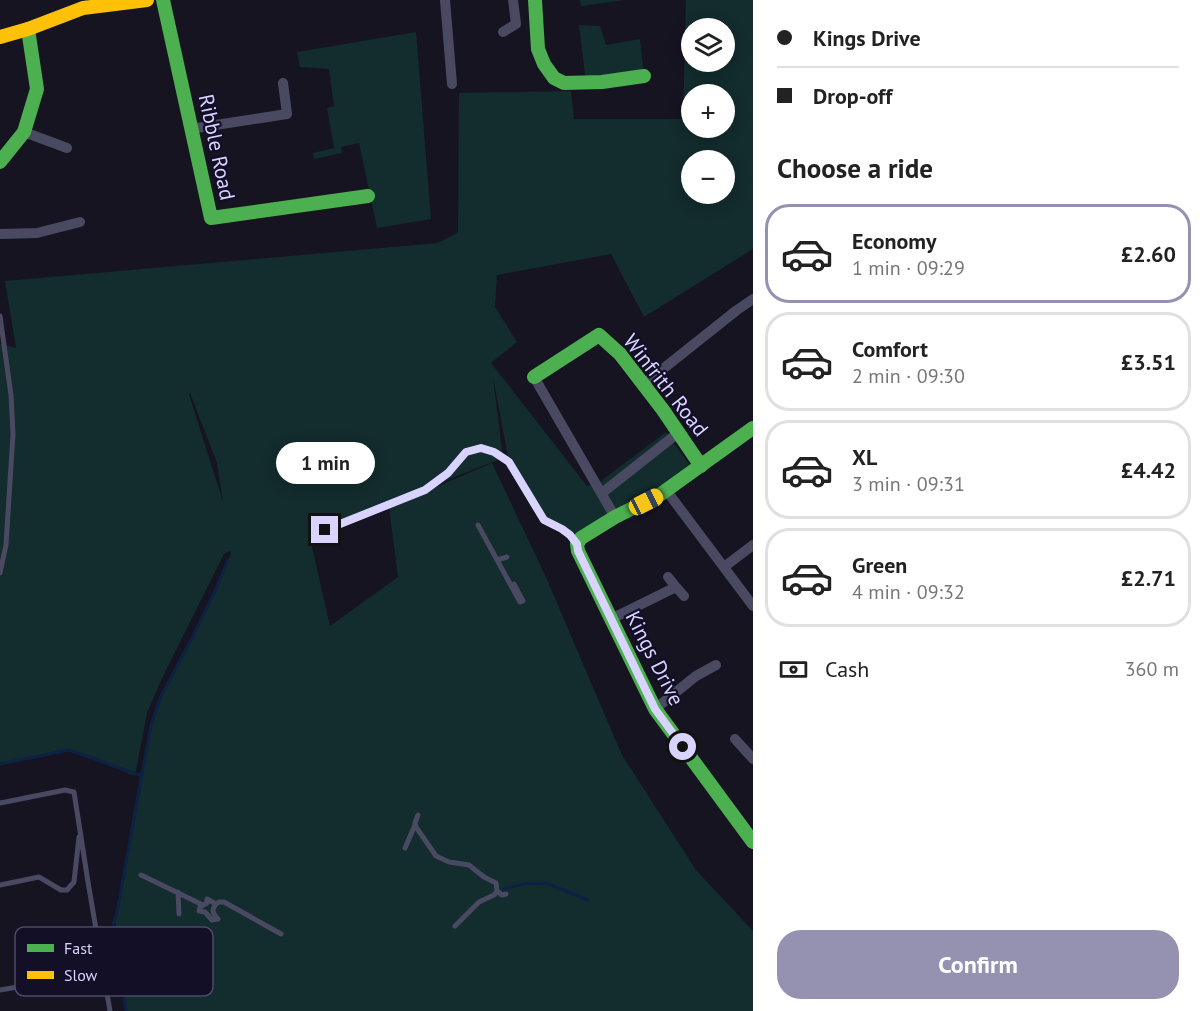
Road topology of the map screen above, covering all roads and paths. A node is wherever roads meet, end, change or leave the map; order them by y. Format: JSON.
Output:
{"nodes":[{"id":1,"x":147,"y":0,"type":"edge"},
{"id":2,"x":163,"y":0,"type":"edge"},
{"id":3,"x":445,"y":0,"type":"edge"},
{"id":4,"x":513,"y":0,"type":"edge"},
{"id":5,"x":535,"y":0,"type":"edge"},
{"id":6,"x":83,"y":4,"type":"edge"},
{"id":7,"x":28,"y":29,"type":"junction"},
{"id":8,"x":503,"y":32,"type":"dead end"},
{"id":9,"x":0,"y":37,"type":"edge"},
{"id":10,"x":644,"y":76,"type":"dead end"},
{"id":11,"x":284,"y":83,"type":"dead end"},
{"id":12,"x":453,"y":84,"type":"dead end"},
{"id":13,"x":190,"y":129,"type":"junction"},
{"id":14,"x":24,"y":132,"type":"junction"},
{"id":15,"x":67,"y":148,"type":"dead end"},
{"id":16,"x":0,"y":162,"type":"edge"},
{"id":17,"x":368,"y":196,"type":"dead end"},
{"id":18,"x":80,"y":222,"type":"dead end"},
{"id":19,"x":0,"y":234,"type":"edge"},
{"id":20,"x":753,"y":299,"type":"edge"},
{"id":21,"x":0,"y":316,"type":"edge"},
{"id":22,"x":534,"y":377,"type":"joint"},
{"id":23,"x":644,"y":384,"type":"junction"},
{"id":24,"x":753,"y":428,"type":"edge"},
{"id":25,"x":678,"y":434,"type":"junction"},
{"id":26,"x":701,"y":466,"type":"junction"},
{"id":27,"x":666,"y":490,"type":"junction"},
{"id":28,"x":602,"y":493,"type":"junction"},
{"id":29,"x":615,"y":517,"type":"junction"},
{"id":30,"x":478,"y":525,"type":"dead end"},
{"id":31,"x":325,"y":530,"type":"dead end"},
{"id":32,"x":490,"y":531,"type":"dead end"},
{"id":33,"x":483,"y":534,"type":"junction"},
{"id":34,"x":577,"y":544,"type":"junction"},
{"id":35,"x":753,"y":545,"type":"edge"},
{"id":36,"x":507,"y":557,"type":"dead end"},
{"id":37,"x":497,"y":560,"type":"junction"},
{"id":38,"x":724,"y":567,"type":"junction"},
{"id":39,"x":0,"y":573,"type":"edge"},
{"id":40,"x":668,"y":577,"type":"dead end"},
{"id":41,"x":517,"y":587,"type":"dead end"},
{"id":42,"x":676,"y":587,"type":"junction"},
{"id":43,"x":684,"y":597,"type":"dead end"},
{"id":44,"x":753,"y":606,"type":"edge"},
{"id":45,"x":611,"y":620,"type":"junction"},
{"id":46,"x":716,"y":665,"type":"dead end"},
{"id":47,"x":655,"y":709,"type":"junction"},
{"id":48,"x":735,"y":739,"type":"dead end"},
{"id":49,"x":753,"y":759,"type":"edge"},
{"id":50,"x":0,"y":803,"type":"edge"},
{"id":51,"x":418,"y":816,"type":"dead end"},
{"id":52,"x":415,"y":823,"type":"junction"},
{"id":53,"x":80,"y":829,"type":"junction"},
{"id":54,"x":753,"y":842,"type":"edge"},
{"id":55,"x":405,"y":848,"type":"dead end"},
{"id":56,"x":141,"y":875,"type":"dead end"},
{"id":57,"x":0,"y":885,"type":"edge"},
{"id":58,"x":497,"y":891,"type":"junction"},
{"id":59,"x":178,"y":892,"type":"junction"},
{"id":60,"x":506,"y":894,"type":"dead end"},
{"id":61,"x":216,"y":904,"type":"junction"},
{"id":62,"x":203,"y":905,"type":"junction"},
{"id":63,"x":179,"y":914,"type":"dead end"},
{"id":64,"x":456,"y":926,"type":"dead end"},
{"id":65,"x":96,"y":927,"type":"edge"},
{"id":66,"x":281,"y":934,"type":"dead end"},
{"id":67,"x":15,"y":987,"type":"edge"},
{"id":68,"x":0,"y":990,"type":"edge"},
{"id":69,"x":108,"y":996,"type":"edge"},
{"id":70,"x":110,"y":1011,"type":"edge"}],
"edges":[{"from":1,"to":6,"type":"street"},
{"from":2,"to":13,"type":"street","name":"Ribble Road"},
{"from":3,"to":12,"type":"street"},
{"from":4,"to":8,"type":"street"},
{"from":5,"to":10,"type":"street"},
{"from":6,"to":7,"type":"street"},
{"from":7,"to":9,"type":"street"},
{"from":7,"to":14,"type":"street"},
{"from":11,"to":13,"type":"street"},
{"from":13,"to":17,"type":"street","name":"Ribble Road"},
{"from":14,"to":15,"type":"street"},
{"from":14,"to":16,"type":"street"},
{"from":18,"to":19,"type":"street"},
{"from":20,"to":23,"type":"street"},
{"from":21,"to":39,"type":"lane"},
{"from":22,"to":23,"type":"street","name":"Winfrith Road"},
{"from":22,"to":28,"type":"street"},
{"from":23,"to":25,"type":"street","name":"Winfrith Road"},
{"from":24,"to":26,"type":"street"},
{"from":25,"to":26,"type":"street","name":"Winfrith Road"},
{"from":25,"to":28,"type":"street"},
{"from":26,"to":27,"type":"street"},
{"from":27,"to":29,"type":"street"},
{"from":27,"to":38,"type":"street"},
{"from":28,"to":29,"type":"street"},
{"from":29,"to":34,"type":"street"},
{"from":30,"to":33,"type":"lane"},
{"from":31,"to":34,"type":"lane"},
{"from":32,"to":33,"type":"lane"},
{"from":33,"to":37,"type":"lane"},
{"from":34,"to":45,"type":"street","name":"Kings Drive"},
{"from":35,"to":38,"type":"street"},
{"from":36,"to":37,"type":"lane"},
{"from":37,"to":41,"type":"lane"},
{"from":38,"to":44,"type":"street"},
{"from":40,"to":42,"type":"street"},
{"from":42,"to":43,"type":"street"},
{"from":42,"to":45,"type":"street"},
{"from":45,"to":47,"type":"street","name":"Kings Drive"},
{"from":46,"to":47,"type":"street"},
{"from":47,"to":54,"type":"street","name":"Kings Drive"},
{"from":48,"to":49,"type":"street"},
{"from":50,"to":53,"type":"lane"},
{"from":51,"to":52,"type":"lane"},
{"from":52,"to":55,"type":"lane"},
{"from":52,"to":58,"type":"lane"},
{"from":53,"to":57,"type":"lane"},
{"from":53,"to":65,"type":"lane"},
{"from":56,"to":59,"type":"lane"},
{"from":58,"to":60,"type":"lane"},
{"from":58,"to":64,"type":"lane"},
{"from":59,"to":62,"type":"lane"},
{"from":59,"to":63,"type":"lane"},
{"from":61,"to":62,"type":"lane"},
{"from":61,"to":62,"type":"lane"},
{"from":61,"to":66,"type":"lane"},
{"from":67,"to":68,"type":"lane"},
{"from":69,"to":70,"type":"lane"}]}
